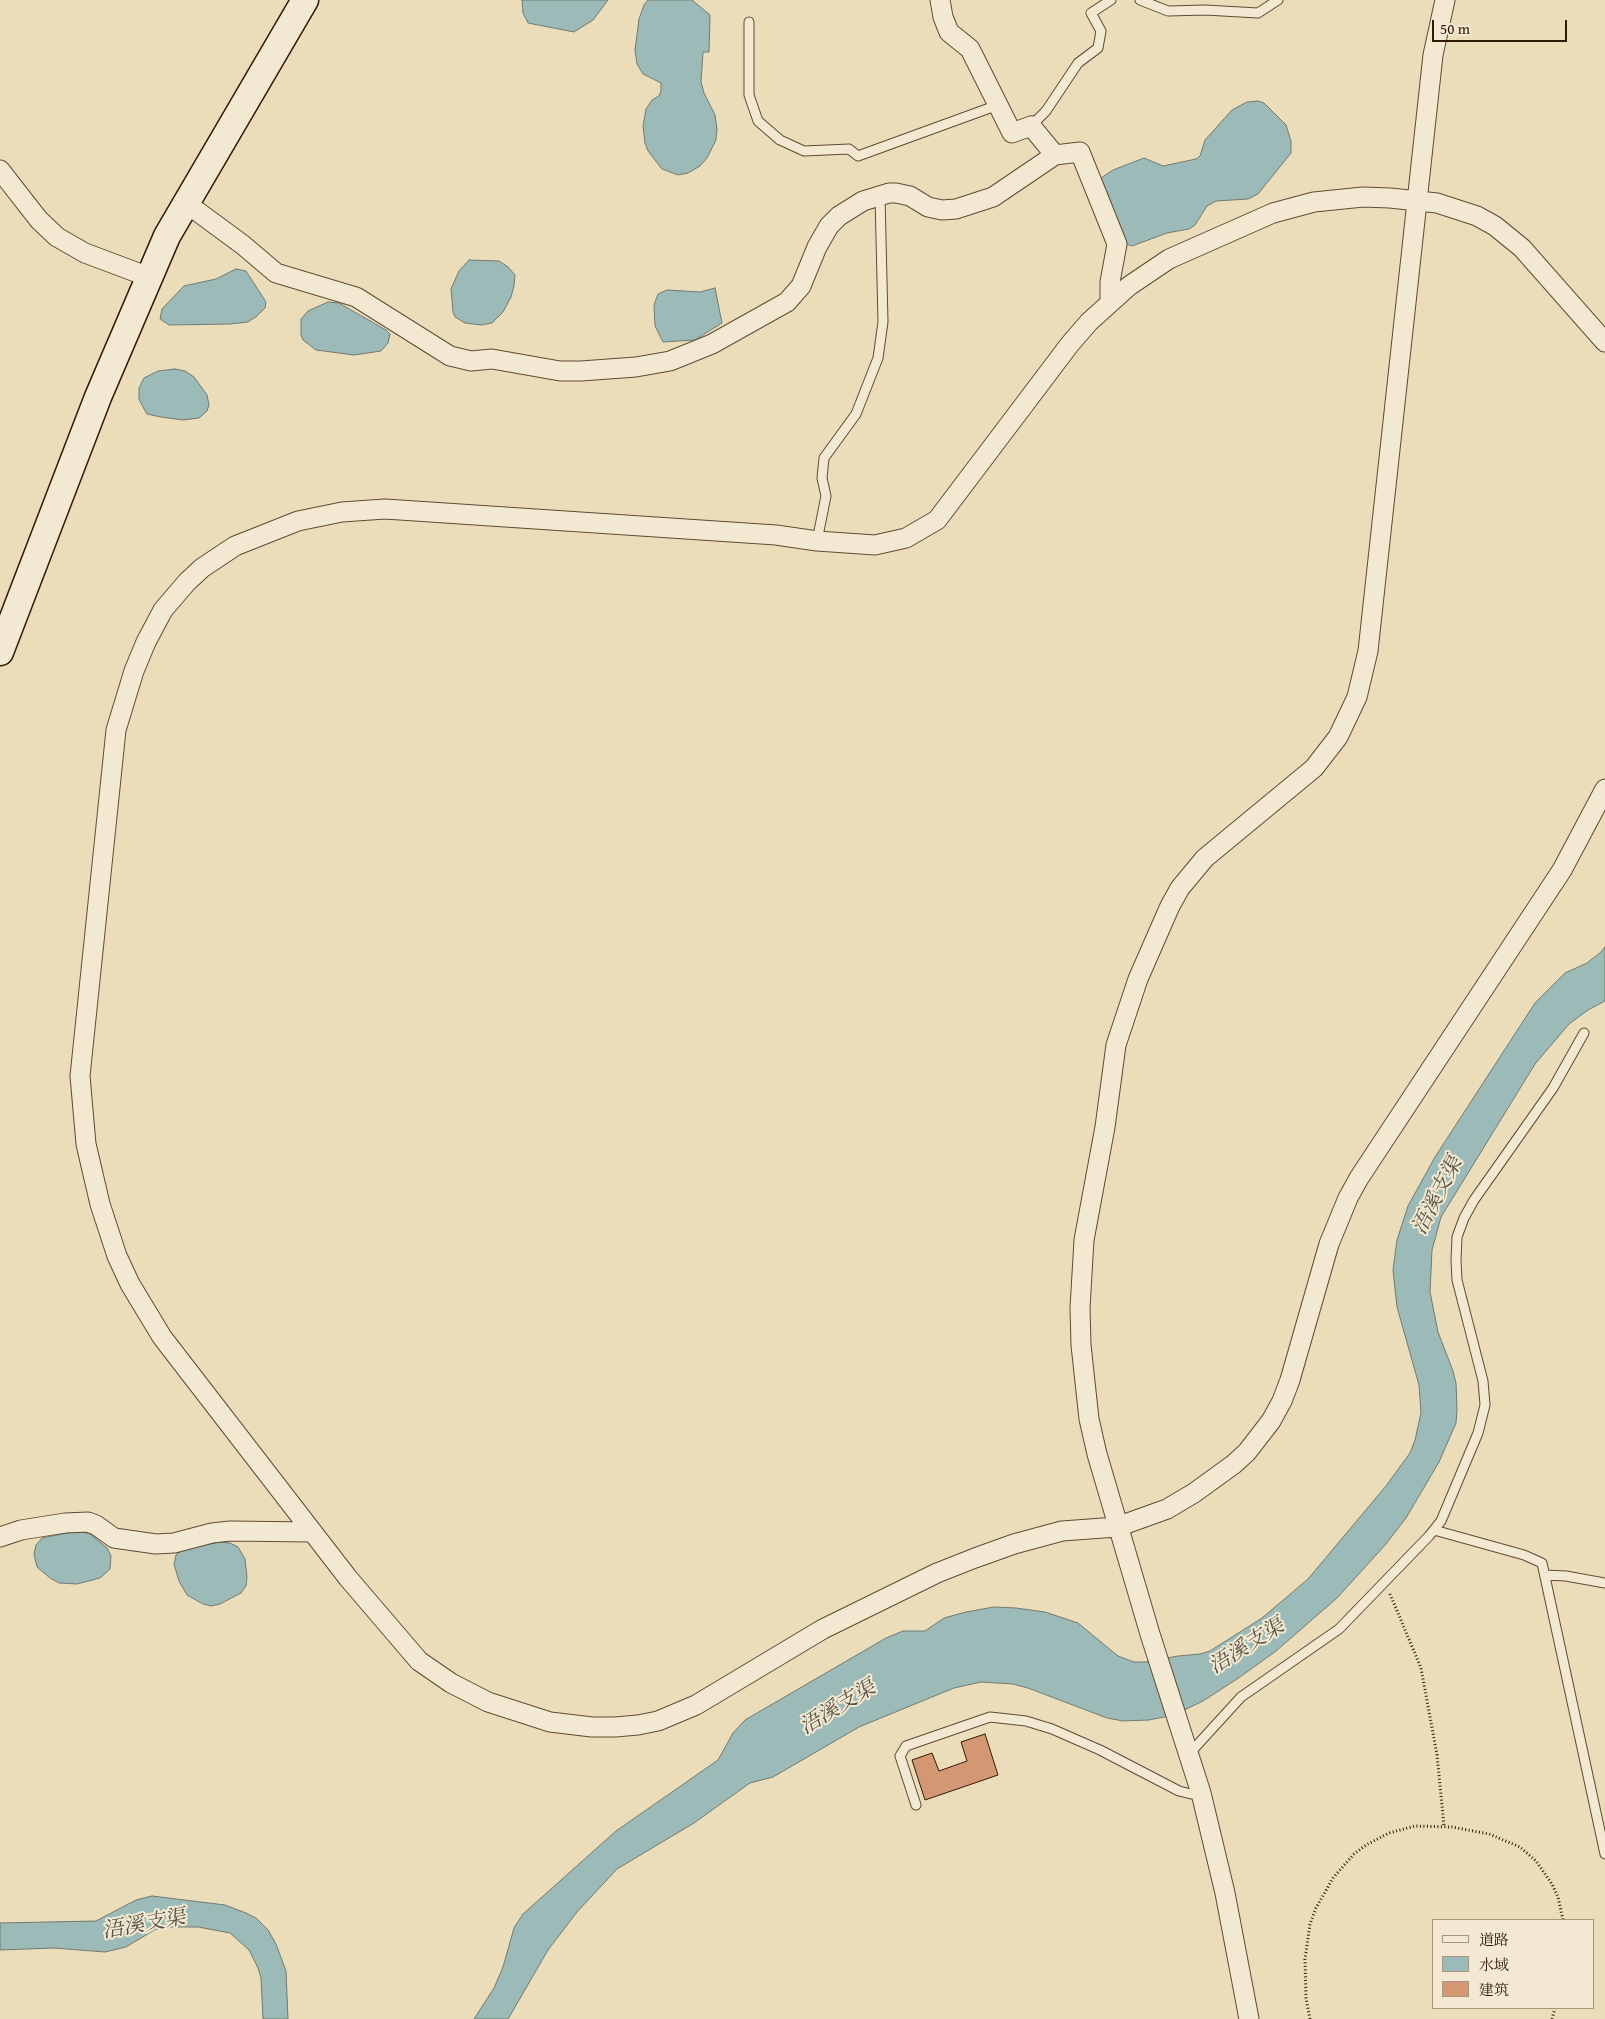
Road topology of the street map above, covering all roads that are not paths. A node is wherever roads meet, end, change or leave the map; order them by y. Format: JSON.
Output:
{"nodes":[{"id":1,"x":305,"y":0,"type":"edge"},
{"id":2,"x":940,"y":0,"type":"edge"},
{"id":3,"x":1111,"y":0,"type":"edge"},
{"id":4,"x":1140,"y":0,"type":"edge"},
{"id":5,"x":1278,"y":0,"type":"edge"},
{"id":6,"x":1445,"y":0,"type":"edge"},
{"id":7,"x":749,"y":22,"type":"dead end"},
{"id":8,"x":998,"y":105,"type":"junction"},
{"id":9,"x":1031,"y":126,"type":"junction"},
{"id":10,"x":1055,"y":155,"type":"junction"},
{"id":11,"x":0,"y":170,"type":"edge"},
{"id":12,"x":880,"y":196,"type":"junction"},
{"id":13,"x":1417,"y":201,"type":"junction"},
{"id":14,"x":186,"y":203,"type":"junction"},
{"id":15,"x":149,"y":277,"type":"junction"},
{"id":16,"x":1110,"y":301,"type":"junction"},
{"id":17,"x":1605,"y":342,"type":"edge"},
{"id":18,"x":817,"y":541,"type":"junction"},
{"id":19,"x":0,"y":652,"type":"edge"},
{"id":20,"x":1605,"y":789,"type":"edge"},
{"id":21,"x":1584,"y":1032,"type":"dead end"},
{"id":22,"x":1117,"y":1527,"type":"junction"},
{"id":23,"x":1434,"y":1530,"type":"junction"},
{"id":24,"x":312,"y":1532,"type":"junction"},
{"id":25,"x":0,"y":1537,"type":"edge"},
{"id":26,"x":1545,"y":1575,"type":"junction"},
{"id":27,"x":1605,"y":1583,"type":"edge"},
{"id":28,"x":1188,"y":1751,"type":"junction"},
{"id":29,"x":1201,"y":1793,"type":"junction"},
{"id":30,"x":916,"y":1804,"type":"dead end"},
{"id":31,"x":1605,"y":1854,"type":"edge"},
{"id":32,"x":1249,"y":2019,"type":"edge"}],
"edges":[{"from":1,"to":14,"type":"street"},
{"from":2,"to":8,"type":"street"},
{"from":3,"to":9,"type":"lane"},
{"from":4,"to":5,"type":"lane"},
{"from":6,"to":13,"type":"street"},
{"from":7,"to":8,"type":"lane"},
{"from":8,"to":9,"type":"street"},
{"from":9,"to":10,"type":"street"},
{"from":10,"to":12,"type":"street"},
{"from":10,"to":16,"type":"street"},
{"from":11,"to":15,"type":"street"},
{"from":12,"to":14,"type":"street"},
{"from":12,"to":18,"type":"lane"},
{"from":13,"to":16,"type":"street"},
{"from":13,"to":17,"type":"street"},
{"from":13,"to":22,"type":"street"},
{"from":14,"to":15,"type":"street"},
{"from":15,"to":19,"type":"street"},
{"from":16,"to":18,"type":"street"},
{"from":18,"to":24,"type":"street"},
{"from":20,"to":22,"type":"street"},
{"from":21,"to":23,"type":"lane"},
{"from":22,"to":24,"type":"street"},
{"from":22,"to":28,"type":"street"},
{"from":23,"to":26,"type":"lane"},
{"from":23,"to":28,"type":"lane"},
{"from":24,"to":25,"type":"street"},
{"from":26,"to":27,"type":"lane"},
{"from":26,"to":31,"type":"lane"},
{"from":28,"to":29,"type":"street"},
{"from":29,"to":30,"type":"lane"},
{"from":29,"to":32,"type":"street"}]}
